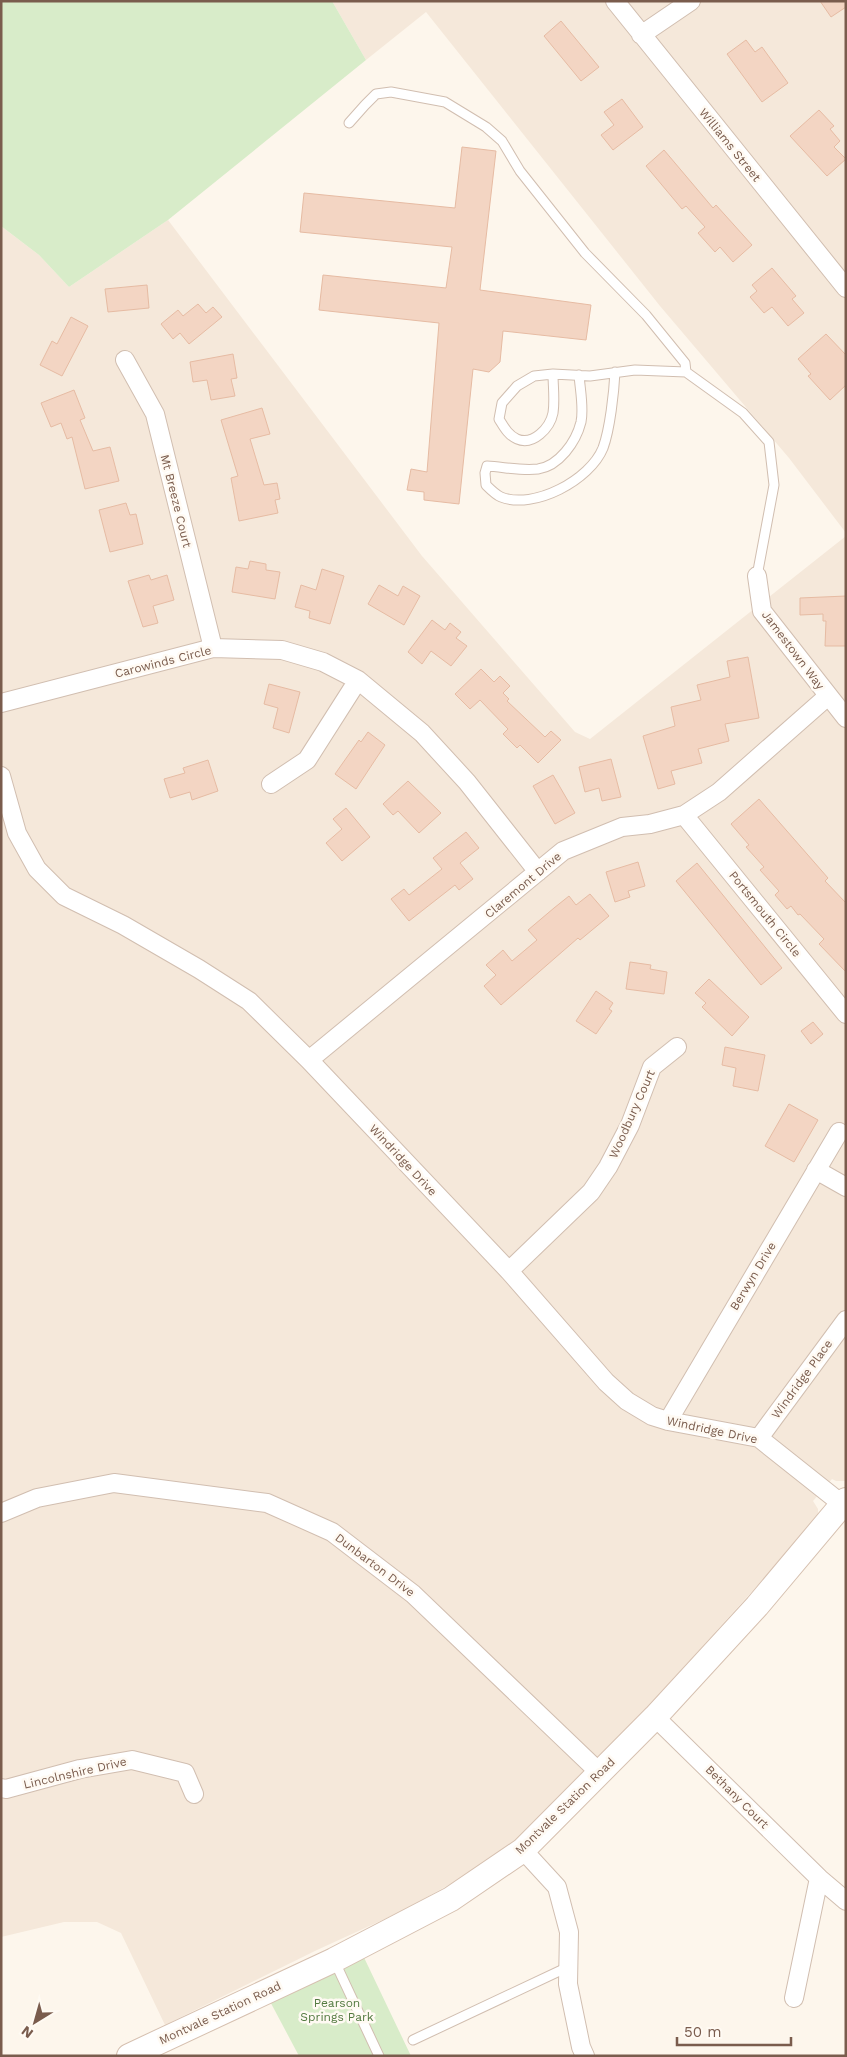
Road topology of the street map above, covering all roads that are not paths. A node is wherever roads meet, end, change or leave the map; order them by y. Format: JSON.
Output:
{"nodes":[{"id":1,"x":615,"y":1,"type":"edge"},
{"id":2,"x":691,"y":1,"type":"edge"},
{"id":3,"x":641,"y":35,"type":"junction"},
{"id":4,"x":349,"y":123,"type":"dead end"},
{"id":5,"x":846,"y":288,"type":"edge"},
{"id":6,"x":124,"y":360,"type":"dead end"},
{"id":7,"x":615,"y":372,"type":"junction"},
{"id":8,"x":686,"y":372,"type":"junction"},
{"id":9,"x":553,"y":374,"type":"junction"},
{"id":10,"x":579,"y":375,"type":"junction"},
{"id":11,"x":757,"y":576,"type":"joint"},
{"id":12,"x":212,"y":648,"type":"junction"},
{"id":13,"x":358,"y":680,"type":"junction"},
{"id":14,"x":828,"y":696,"type":"junction"},
{"id":15,"x":1,"y":703,"type":"edge"},
{"id":16,"x":846,"y":718,"type":"edge"},
{"id":17,"x":1,"y":776,"type":"edge"},
{"id":18,"x":271,"y":784,"type":"dead end"},
{"id":19,"x":684,"y":815,"type":"junction"},
{"id":20,"x":538,"y":872,"type":"junction"},
{"id":21,"x":846,"y":1014,"type":"edge"},
{"id":22,"x":677,"y":1047,"type":"dead end"},
{"id":23,"x":309,"y":1060,"type":"junction"},
{"id":24,"x":839,"y":1132,"type":"dead end"},
{"id":25,"x":816,"y":1170,"type":"junction"},
{"id":26,"x":846,"y":1187,"type":"edge"},
{"id":27,"x":509,"y":1272,"type":"junction"},
{"id":28,"x":846,"y":1320,"type":"edge"},
{"id":29,"x":668,"y":1421,"type":"junction"},
{"id":30,"x":759,"y":1438,"type":"junction"},
{"id":31,"x":844,"y":1502,"type":"edge"},
{"id":32,"x":1,"y":1513,"type":"edge"},
{"id":33,"x":655,"y":1717,"type":"junction"},
{"id":34,"x":600,"y":1772,"type":"junction"},
{"id":35,"x":1,"y":1788,"type":"edge"},
{"id":36,"x":194,"y":1794,"type":"dead end"},
{"id":37,"x":523,"y":1850,"type":"junction"},
{"id":38,"x":819,"y":1878,"type":"junction"},
{"id":39,"x":846,"y":1901,"type":"edge"},
{"id":40,"x":334,"y":1960,"type":"junction"},
{"id":41,"x":568,"y":1967,"type":"junction"},
{"id":42,"x":794,"y":1998,"type":"dead end"},
{"id":43,"x":414,"y":2040,"type":"dead end"},
{"id":44,"x":128,"y":2056,"type":"edge"},
{"id":45,"x":379,"y":2056,"type":"edge"},
{"id":46,"x":586,"y":2056,"type":"edge"}],
"edges":[{"from":1,"to":3,"type":"street","name":"Williams Street"},
{"from":2,"to":3,"type":"street"},
{"from":3,"to":5,"type":"street","name":"Williams Street"},
{"from":4,"to":8,"type":"lane"},
{"from":6,"to":12,"type":"street","name":"Mt Breeze Court"},
{"from":7,"to":8,"type":"lane"},
{"from":7,"to":10,"type":"lane"},
{"from":7,"to":10,"type":"lane"},
{"from":8,"to":11,"type":"lane"},
{"from":9,"to":9,"type":"lane"},
{"from":9,"to":10,"type":"lane"},
{"from":11,"to":14,"type":"street","name":"Jamestown Way"},
{"from":12,"to":13,"type":"street","name":"Carowinds Circle"},
{"from":12,"to":15,"type":"street","name":"Carowinds Circle"},
{"from":13,"to":18,"type":"street"},
{"from":13,"to":20,"type":"street","name":"Carowinds Circle"},
{"from":14,"to":16,"type":"street","name":"Jamestown Way"},
{"from":14,"to":19,"type":"street","name":"Claremont Drive"},
{"from":17,"to":23,"type":"street","name":"Windridge Drive"},
{"from":19,"to":20,"type":"street","name":"Claremont Drive"},
{"from":19,"to":21,"type":"street","name":"Portsmouth Circle"},
{"from":20,"to":23,"type":"street","name":"Claremont Drive"},
{"from":22,"to":27,"type":"street","name":"Woodbury Court"},
{"from":23,"to":27,"type":"street","name":"Windridge Drive"},
{"from":24,"to":25,"type":"street","name":"Berwyn Drive"},
{"from":25,"to":26,"type":"street"},
{"from":25,"to":29,"type":"street","name":"Berwyn Drive"},
{"from":27,"to":29,"type":"street","name":"Windridge Drive"},
{"from":28,"to":30,"type":"street","name":"Windridge Place"},
{"from":29,"to":30,"type":"street","name":"Windridge Drive"},
{"from":30,"to":31,"type":"street","name":"Windridge Drive"},
{"from":31,"to":33,"type":"street","name":"Montvale Station Road"},
{"from":32,"to":34,"type":"street","name":"Dunbarton Drive"},
{"from":33,"to":34,"type":"street","name":"Montvale Station Road"},
{"from":33,"to":38,"type":"street","name":"Bethany Court"},
{"from":34,"to":37,"type":"street","name":"Montvale Station Road"},
{"from":35,"to":36,"type":"street","name":"Lincolnshire Drive"},
{"from":37,"to":40,"type":"street","name":"Montvale Station Road"},
{"from":37,"to":41,"type":"street"},
{"from":38,"to":39,"type":"street","name":"Bethany Court"},
{"from":38,"to":42,"type":"street"},
{"from":40,"to":44,"type":"street","name":"Montvale Station Road"},
{"from":40,"to":45,"type":"lane"},
{"from":41,"to":43,"type":"lane"},
{"from":41,"to":46,"type":"street"}]}
